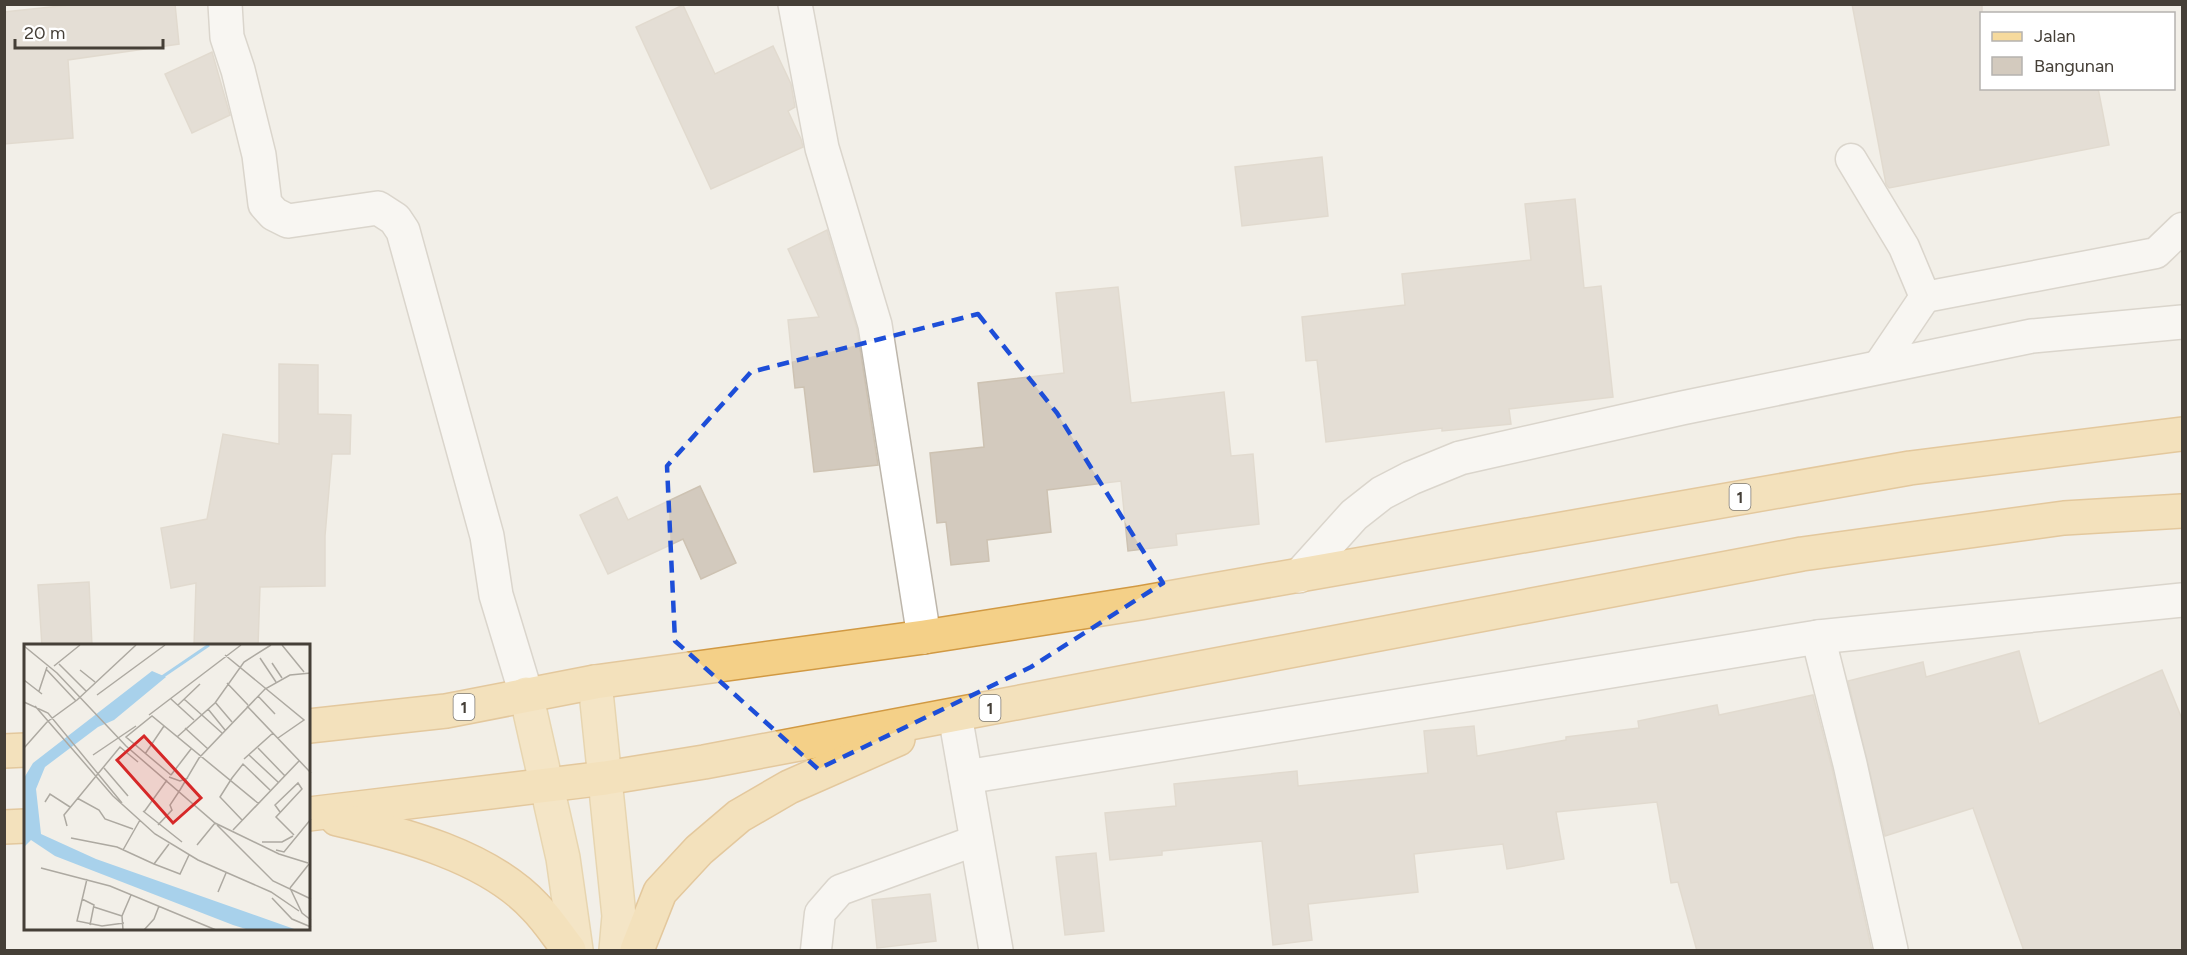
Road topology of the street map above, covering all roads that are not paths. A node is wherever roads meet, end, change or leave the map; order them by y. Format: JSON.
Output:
{"nodes":[{"id":1,"x":225,"y":4,"type":"edge"},
{"id":2,"x":795,"y":4,"type":"edge"},
{"id":3,"x":1851,"y":159,"type":"dead end"},
{"id":4,"x":2182,"y":228,"type":"edge"},
{"id":5,"x":1925,"y":297,"type":"junction"},
{"id":6,"x":2182,"y":322,"type":"edge"},
{"id":7,"x":1876,"y":368,"type":"junction"},
{"id":8,"x":2182,"y":434,"type":"edge"},
{"id":9,"x":2182,"y":511,"type":"edge"},
{"id":10,"x":1299,"y":576,"type":"junction"},
{"id":11,"x":2182,"y":600,"type":"edge"},
{"id":12,"x":924,"y":637,"type":"junction"},
{"id":13,"x":1818,"y":637,"type":"junction"},
{"id":14,"x":596,"y":682,"type":"junction"},
{"id":15,"x":526,"y":694,"type":"junction"},
{"id":16,"x":955,"y":715,"type":"junction"},
{"id":17,"x":310,"y":726,"type":"edge"},
{"id":18,"x":24,"y":750,"type":"edge"},
{"id":19,"x":4,"y":751,"type":"edge"},
{"id":20,"x":966,"y":777,"type":"junction"},
{"id":21,"x":605,"y":778,"type":"junction"},
{"id":22,"x":546,"y":785,"type":"junction"},
{"id":23,"x":312,"y":814,"type":"edge"},
{"id":24,"x":24,"y":826,"type":"edge"},
{"id":25,"x":4,"y":827,"type":"edge"},
{"id":26,"x":977,"y":840,"type":"junction"},
{"id":27,"x":569,"y":951,"type":"edge"},
{"id":28,"x":576,"y":951,"type":"edge"},
{"id":29,"x":616,"y":951,"type":"edge"},
{"id":30,"x":637,"y":951,"type":"edge"},
{"id":31,"x":816,"y":951,"type":"edge"},
{"id":32,"x":996,"y":951,"type":"edge"},
{"id":33,"x":1891,"y":951,"type":"edge"}],
"edges":[{"from":1,"to":15,"type":"street"},
{"from":2,"to":12,"type":"street"},
{"from":3,"to":5,"type":"lane"},
{"from":4,"to":5,"type":"lane"},
{"from":5,"to":7,"type":"lane"},
{"from":6,"to":7,"type":"street"},
{"from":7,"to":10,"type":"street"},
{"from":8,"to":10,"type":"highway","number":"1"},
{"from":9,"to":16,"type":"highway","number":"1"},
{"from":10,"to":12,"type":"highway","number":"1"},
{"from":11,"to":13,"type":"street"},
{"from":12,"to":14,"type":"highway","number":"1"},
{"from":13,"to":20,"type":"street"},
{"from":13,"to":33,"type":"street"},
{"from":14,"to":15,"type":"highway","number":"1"},
{"from":14,"to":21,"type":"main road"},
{"from":15,"to":17,"type":"highway","number":"1"},
{"from":15,"to":22,"type":"main road"},
{"from":16,"to":20,"type":"street"},
{"from":16,"to":21,"type":"highway","number":"1"},
{"from":16,"to":30,"type":"highway"},
{"from":18,"to":19,"type":"highway"},
{"from":20,"to":26,"type":"street"},
{"from":21,"to":22,"type":"highway","number":"1"},
{"from":21,"to":29,"type":"main road"},
{"from":22,"to":23,"type":"highway","number":"1"},
{"from":22,"to":28,"type":"main road"},
{"from":23,"to":27,"type":"highway"},
{"from":24,"to":25,"type":"highway"},
{"from":26,"to":31,"type":"lane"},
{"from":26,"to":32,"type":"street"}]}
